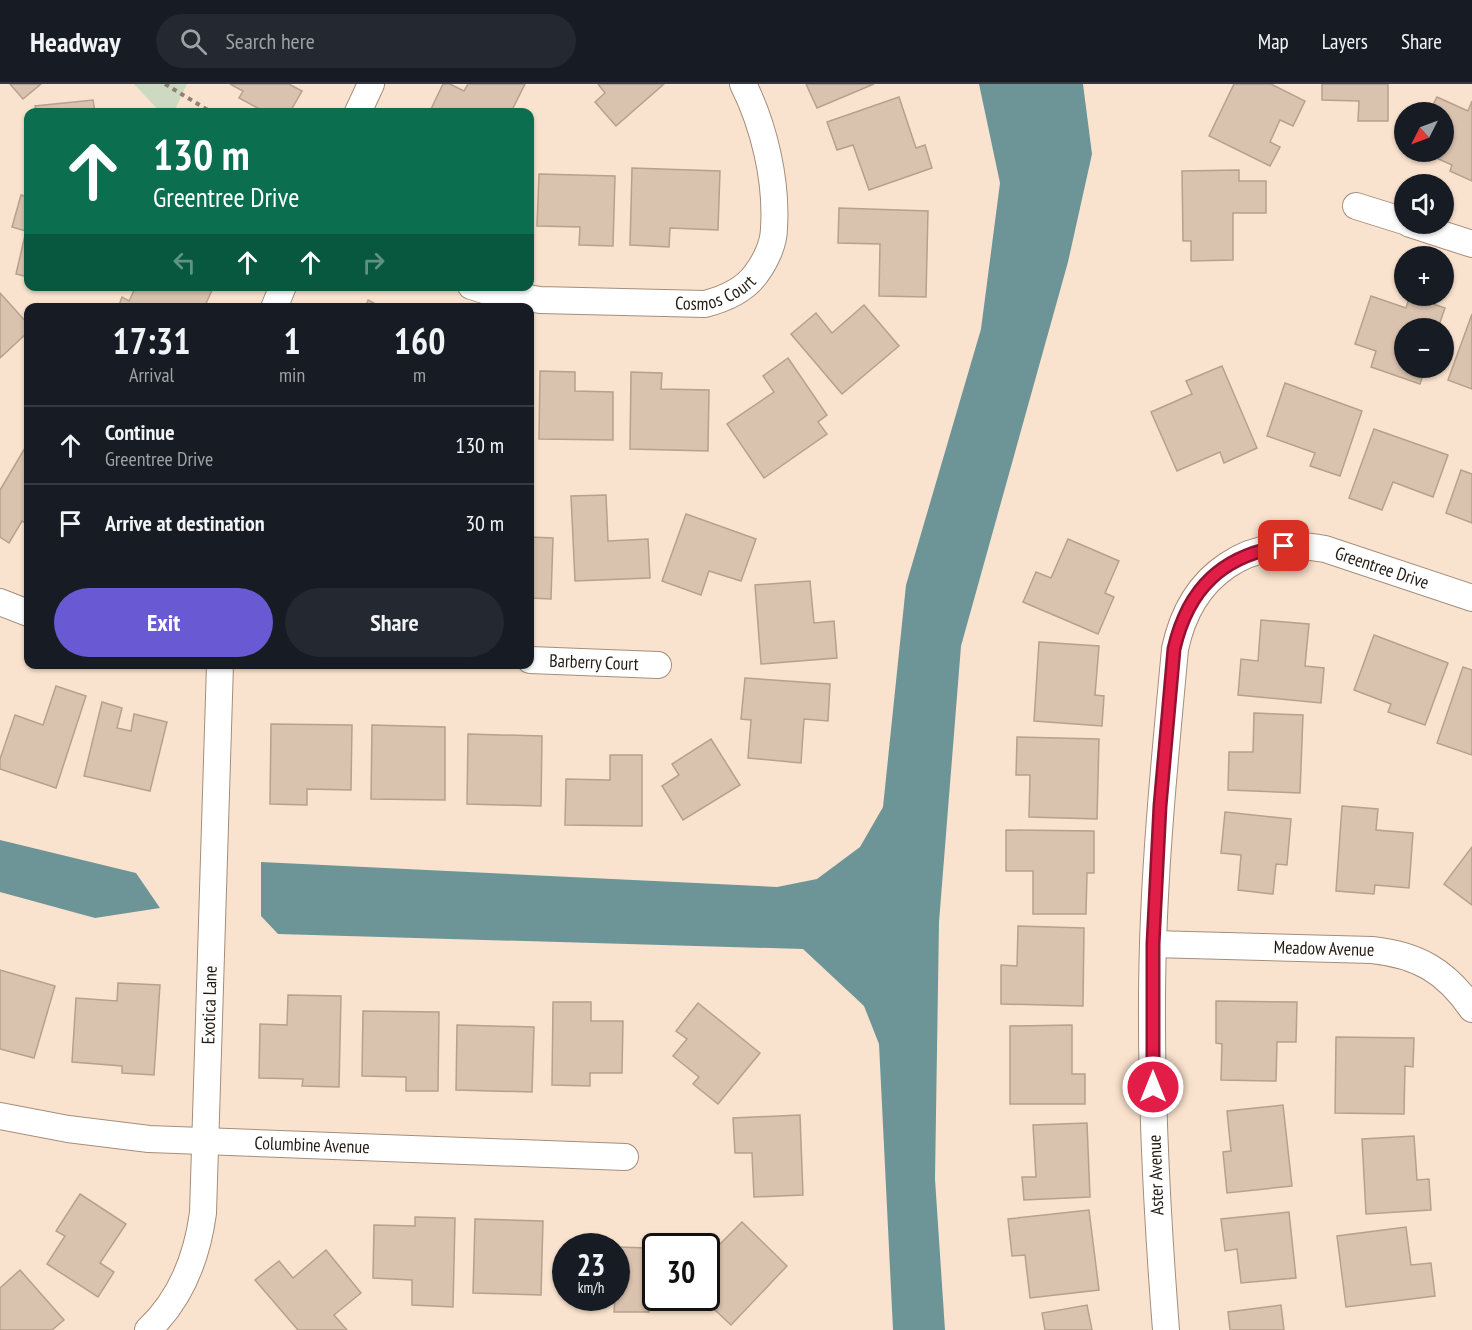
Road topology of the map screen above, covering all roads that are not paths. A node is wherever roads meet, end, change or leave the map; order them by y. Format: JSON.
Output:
{"nodes":[{"id":1,"x":371,"y":84,"type":"edge"},
{"id":2,"x":743,"y":84,"type":"edge"},
{"id":3,"x":360,"y":108,"type":"edge"},
{"id":4,"x":1356,"y":206,"type":"dead end"},
{"id":5,"x":1394,"y":219,"type":"edge"},
{"id":6,"x":1441,"y":234,"type":"edge"},
{"id":7,"x":1472,"y":244,"type":"edge"},
{"id":8,"x":487,"y":291,"type":"edge"},
{"id":9,"x":1198,"y":593,"type":"joint"},
{"id":10,"x":1472,"y":598,"type":"edge"},
{"id":11,"x":0,"y":602,"type":"edge"},
{"id":12,"x":24,"y":611,"type":"edge"},
{"id":13,"x":534,"y":660,"type":"edge"},
{"id":14,"x":658,"y":664,"type":"dead end"},
{"id":15,"x":220,"y":669,"type":"edge"},
{"id":16,"x":1153,"y":944,"type":"junction"},
{"id":17,"x":1472,"y":1009,"type":"edge"},
{"id":18,"x":0,"y":1116,"type":"edge"},
{"id":19,"x":205,"y":1142,"type":"junction"},
{"id":20,"x":625,"y":1157,"type":"dead end"},
{"id":21,"x":148,"y":1330,"type":"edge"},
{"id":22,"x":1166,"y":1330,"type":"edge"}],
"edges":[{"from":1,"to":3,"type":"street"},
{"from":2,"to":8,"type":"street","name":"Cosmos Court"},
{"from":4,"to":5,"type":"street"},
{"from":6,"to":7,"type":"street"},
{"from":9,"to":10,"type":"street","name":"Greentree Drive"},
{"from":9,"to":16,"type":"street","name":"Aster Avenue"},
{"from":11,"to":12,"type":"street"},
{"from":13,"to":14,"type":"street","name":"Barberry Court"},
{"from":15,"to":19,"type":"street","name":"Exotica Lane"},
{"from":16,"to":17,"type":"street","name":"Meadow Avenue"},
{"from":16,"to":22,"type":"street","name":"Aster Avenue"},
{"from":18,"to":19,"type":"street","name":"Columbine Avenue"},
{"from":19,"to":20,"type":"street","name":"Columbine Avenue"},
{"from":19,"to":21,"type":"street","name":"Exotica Lane"}]}
